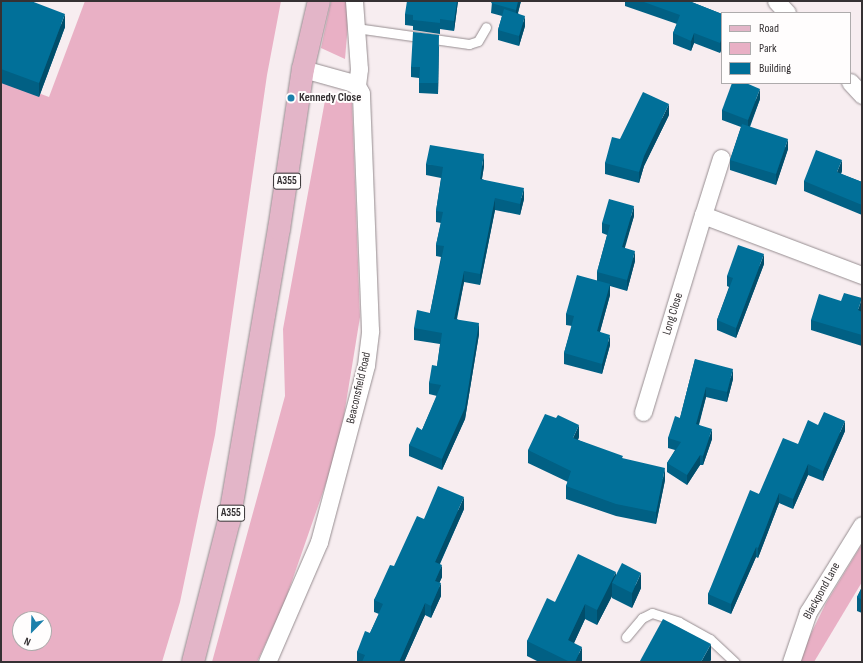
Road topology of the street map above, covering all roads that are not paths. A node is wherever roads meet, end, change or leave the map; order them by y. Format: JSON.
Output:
{"nodes":[{"id":1,"x":320,"y":1,"type":"edge"},
{"id":2,"x":354,"y":1,"type":"edge"},
{"id":3,"x":776,"y":1,"type":"edge"},
{"id":4,"x":786,"y":12,"type":"edge"},
{"id":5,"x":486,"y":26,"type":"dead end"},
{"id":6,"x":356,"y":28,"type":"junction"},
{"id":7,"x":303,"y":69,"type":"junction"},
{"id":8,"x":851,"y":83,"type":"edge"},
{"id":9,"x":357,"y":86,"type":"junction"},
{"id":10,"x":862,"y":95,"type":"edge"},
{"id":11,"x":721,"y":158,"type":"dead end"},
{"id":12,"x":702,"y":215,"type":"junction"},
{"id":13,"x":862,"y":275,"type":"edge"},
{"id":14,"x":643,"y":412,"type":"dead end"},
{"id":15,"x":862,"y":525,"type":"edge"},
{"id":16,"x":626,"y":637,"type":"dead end"},
{"id":17,"x":193,"y":662,"type":"edge"},
{"id":18,"x":267,"y":662,"type":"edge"},
{"id":19,"x":735,"y":662,"type":"edge"},
{"id":20,"x":791,"y":662,"type":"edge"}],
"edges":[{"from":1,"to":7,"type":"main road","number":"A355"},
{"from":2,"to":6,"type":"street","name":"Beaconsfield Road"},
{"from":3,"to":4,"type":"street"},
{"from":5,"to":6,"type":"lane"},
{"from":6,"to":9,"type":"street","name":"Beaconsfield Road"},
{"from":7,"to":9,"type":"street"},
{"from":7,"to":17,"type":"main road","number":"A355"},
{"from":8,"to":10,"type":"street"},
{"from":9,"to":18,"type":"street","name":"Beaconsfield Road"},
{"from":11,"to":12,"type":"street","name":"Long Close"},
{"from":12,"to":13,"type":"street"},
{"from":12,"to":14,"type":"street","name":"Long Close"},
{"from":15,"to":20,"type":"street","name":"Blackpond Lane"},
{"from":16,"to":19,"type":"lane"}]}
